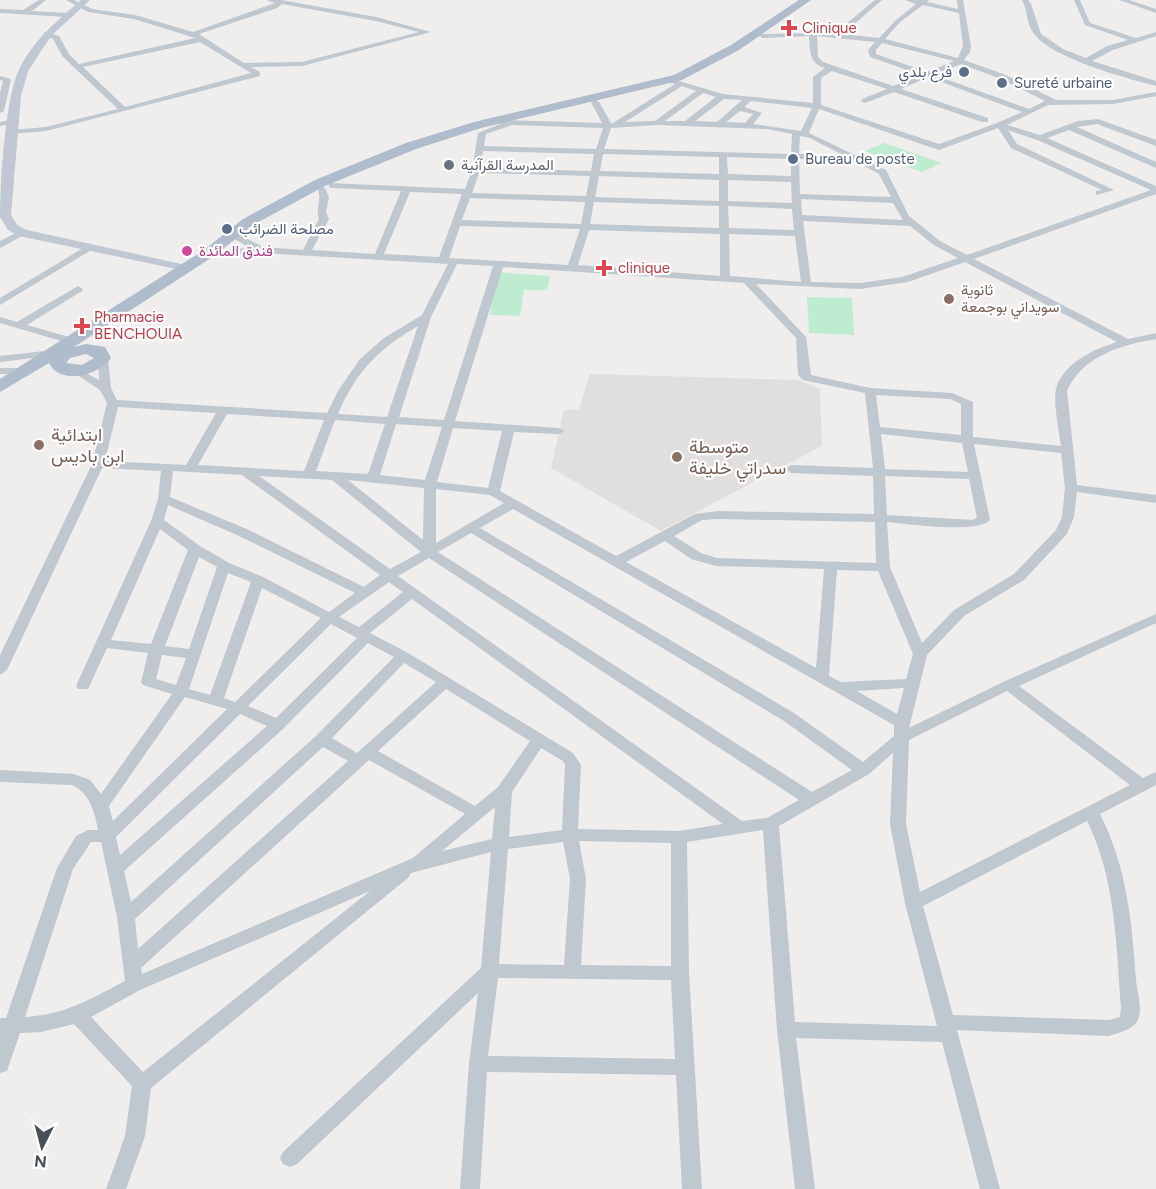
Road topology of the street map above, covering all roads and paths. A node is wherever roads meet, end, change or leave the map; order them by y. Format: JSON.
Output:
{"nodes":[{"id":1,"x":43,"y":0,"type":"edge"},
{"id":2,"x":269,"y":0,"type":"edge"},
{"id":3,"x":806,"y":0,"type":"edge"},
{"id":4,"x":817,"y":0,"type":"edge"},
{"id":5,"x":879,"y":0,"type":"edge"},
{"id":6,"x":908,"y":0,"type":"edge"},
{"id":7,"x":960,"y":0,"type":"edge"},
{"id":8,"x":1026,"y":0,"type":"edge"},
{"id":9,"x":1078,"y":0,"type":"edge"},
{"id":10,"x":1122,"y":0,"type":"edge"},
{"id":11,"x":78,"y":2,"type":"edge"},
{"id":12,"x":281,"y":2,"type":"edge"},
{"id":13,"x":922,"y":2,"type":"edge"},
{"id":14,"x":0,"y":11,"type":"edge"},
{"id":15,"x":1156,"y":11,"type":"edge"},
{"id":16,"x":963,"y":12,"type":"junction"},
{"id":17,"x":24,"y":13,"type":"junction"},
{"id":18,"x":67,"y":15,"type":"junction"},
{"id":19,"x":193,"y":33,"type":"junction"},
{"id":20,"x":47,"y":34,"type":"junction"},
{"id":21,"x":813,"y":34,"type":"junction"},
{"id":22,"x":1156,"y":34,"type":"edge"},
{"id":23,"x":837,"y":35,"type":"junction"},
{"id":24,"x":763,"y":36,"type":"junction"},
{"id":25,"x":202,"y":39,"type":"junction"},
{"id":26,"x":879,"y":40,"type":"junction"},
{"id":27,"x":1135,"y":40,"type":"junction"},
{"id":28,"x":1088,"y":60,"type":"junction"},
{"id":29,"x":958,"y":62,"type":"junction"},
{"id":30,"x":245,"y":65,"type":"junction"},
{"id":31,"x":78,"y":66,"type":"junction"},
{"id":32,"x":831,"y":68,"type":"junction"},
{"id":33,"x":928,"y":76,"type":"junction"},
{"id":34,"x":0,"y":78,"type":"edge"},
{"id":35,"x":676,"y":82,"type":"junction"},
{"id":36,"x":1156,"y":84,"type":"edge"},
{"id":37,"x":896,"y":90,"type":"junction"},
{"id":38,"x":701,"y":91,"type":"junction"},
{"id":39,"x":722,"y":96,"type":"junction"},
{"id":40,"x":1154,"y":96,"type":"edge"},
{"id":41,"x":750,"y":98,"type":"junction"},
{"id":42,"x":865,"y":100,"type":"dead end"},
{"id":43,"x":595,"y":102,"type":"junction"},
{"id":44,"x":1053,"y":102,"type":"junction"},
{"id":45,"x":817,"y":106,"type":"junction"},
{"id":46,"x":738,"y":108,"type":"junction"},
{"id":47,"x":123,"y":110,"type":"junction"},
{"id":48,"x":0,"y":111,"type":"edge"},
{"id":49,"x":1028,"y":111,"type":"junction"},
{"id":50,"x":985,"y":120,"type":"dead end"},
{"id":51,"x":505,"y":123,"type":"junction"},
{"id":52,"x":657,"y":123,"type":"junction"},
{"id":53,"x":688,"y":123,"type":"junction"},
{"id":54,"x":0,"y":124,"type":"edge"},
{"id":55,"x":719,"y":124,"type":"junction"},
{"id":56,"x":1000,"y":125,"type":"junction"},
{"id":57,"x":14,"y":126,"type":"junction"},
{"id":58,"x":612,"y":126,"type":"junction"},
{"id":59,"x":747,"y":126,"type":"junction"},
{"id":60,"x":1069,"y":127,"type":"junction"},
{"id":61,"x":800,"y":133,"type":"junction"},
{"id":62,"x":1040,"y":138,"type":"junction"},
{"id":63,"x":1152,"y":142,"type":"edge"},
{"id":64,"x":482,"y":148,"type":"junction"},
{"id":65,"x":1120,"y":150,"type":"junction"},
{"id":66,"x":599,"y":151,"type":"junction"},
{"id":67,"x":5,"y":152,"type":"edge"},
{"id":68,"x":1110,"y":153,"type":"dead end"},
{"id":69,"x":723,"y":155,"type":"junction"},
{"id":70,"x":393,"y":156,"type":"junction"},
{"id":71,"x":794,"y":156,"type":"junction"},
{"id":72,"x":1100,"y":156,"type":"dead end"},
{"id":73,"x":856,"y":158,"type":"junction"},
{"id":74,"x":1090,"y":159,"type":"junction"},
{"id":75,"x":1155,"y":163,"type":"edge"},
{"id":76,"x":476,"y":170,"type":"junction"},
{"id":77,"x":4,"y":171,"type":"edge"},
{"id":78,"x":1122,"y":173,"type":"junction"},
{"id":79,"x":594,"y":174,"type":"junction"},
{"id":80,"x":724,"y":177,"type":"junction"},
{"id":81,"x":794,"y":179,"type":"junction"},
{"id":82,"x":327,"y":188,"type":"junction"},
{"id":83,"x":406,"y":190,"type":"junction"},
{"id":84,"x":1155,"y":192,"type":"edge"},
{"id":85,"x":1099,"y":193,"type":"dead end"},
{"id":86,"x":466,"y":194,"type":"junction"},
{"id":87,"x":589,"y":200,"type":"junction"},
{"id":88,"x":897,"y":200,"type":"junction"},
{"id":89,"x":796,"y":201,"type":"junction"},
{"id":90,"x":725,"y":204,"type":"junction"},
{"id":91,"x":797,"y":218,"type":"junction"},
{"id":92,"x":458,"y":223,"type":"junction"},
{"id":93,"x":910,"y":223,"type":"junction"},
{"id":94,"x":585,"y":227,"type":"junction"},
{"id":95,"x":724,"y":231,"type":"junction"},
{"id":96,"x":23,"y":233,"type":"junction"},
{"id":97,"x":237,"y":233,"type":"junction"},
{"id":98,"x":798,"y":233,"type":"junction"},
{"id":99,"x":0,"y":245,"type":"edge"},
{"id":100,"x":83,"y":248,"type":"junction"},
{"id":101,"x":261,"y":250,"type":"junction"},
{"id":102,"x":209,"y":253,"type":"junction"},
{"id":103,"x":306,"y":253,"type":"junction"},
{"id":104,"x":378,"y":257,"type":"junction"},
{"id":105,"x":964,"y":258,"type":"junction"},
{"id":106,"x":449,"y":261,"type":"junction"},
{"id":107,"x":499,"y":263,"type":"junction"},
{"id":108,"x":182,"y":268,"type":"junction"},
{"id":109,"x":572,"y":268,"type":"junction"},
{"id":110,"x":725,"y":280,"type":"junction"},
{"id":111,"x":748,"y":282,"type":"junction"},
{"id":112,"x":807,"y":285,"type":"junction"},
{"id":113,"x":78,"y":289,"type":"dead end"},
{"id":114,"x":0,"y":292,"type":"edge"},
{"id":115,"x":0,"y":302,"type":"edge"},
{"id":116,"x":113,"y":314,"type":"junction"},
{"id":117,"x":426,"y":317,"type":"junction"},
{"id":118,"x":0,"y":320,"type":"edge"},
{"id":119,"x":19,"y":325,"type":"junction"},
{"id":120,"x":1156,"y":336,"type":"edge"},
{"id":121,"x":1130,"y":341,"type":"junction"},
{"id":122,"x":1156,"y":345,"type":"edge"},
{"id":123,"x":102,"y":356,"type":"junction"},
{"id":124,"x":66,"y":358,"type":"junction"},
{"id":125,"x":0,"y":360,"type":"edge"},
{"id":126,"x":0,"y":371,"type":"edge"},
{"id":127,"x":25,"y":371,"type":"junction"},
{"id":128,"x":0,"y":387,"type":"edge"},
{"id":129,"x":105,"y":388,"type":"junction"},
{"id":130,"x":870,"y":391,"type":"junction"},
{"id":131,"x":113,"y":403,"type":"junction"},
{"id":132,"x":224,"y":411,"type":"junction"},
{"id":133,"x":331,"y":418,"type":"junction"},
{"id":134,"x":390,"y":422,"type":"junction"},
{"id":135,"x":448,"y":425,"type":"junction"},
{"id":136,"x":509,"y":428,"type":"junction"},
{"id":137,"x":875,"y":430,"type":"junction"},
{"id":138,"x":559,"y":431,"type":"dead end"},
{"id":139,"x":967,"y":439,"type":"junction"},
{"id":140,"x":1067,"y":450,"type":"junction"},
{"id":141,"x":98,"y":464,"type":"junction"},
{"id":142,"x":167,"y":467,"type":"junction"},
{"id":143,"x":190,"y":469,"type":"junction"},
{"id":144,"x":791,"y":469,"type":"dead end"},
{"id":145,"x":247,"y":472,"type":"junction"},
{"id":146,"x":879,"y":472,"type":"junction"},
{"id":147,"x":309,"y":474,"type":"junction"},
{"id":148,"x":335,"y":476,"type":"junction"},
{"id":149,"x":974,"y":476,"type":"junction"},
{"id":150,"x":373,"y":478,"type":"junction"},
{"id":151,"x":430,"y":483,"type":"junction"},
{"id":152,"x":1071,"y":488,"type":"junction"},
{"id":153,"x":493,"y":492,"type":"junction"},
{"id":154,"x":164,"y":499,"type":"junction"},
{"id":155,"x":1156,"y":499,"type":"edge"},
{"id":156,"x":512,"y":504,"type":"junction"},
{"id":157,"x":879,"y":518,"type":"junction"},
{"id":158,"x":157,"y":521,"type":"junction"},
{"id":159,"x":471,"y":528,"type":"junction"},
{"id":160,"x":665,"y":536,"type":"junction"},
{"id":161,"x":195,"y":549,"type":"junction"},
{"id":162,"x":429,"y":552,"type":"junction"},
{"id":163,"x":615,"y":562,"type":"junction"},
{"id":164,"x":224,"y":566,"type":"junction"},
{"id":165,"x":831,"y":566,"type":"junction"},
{"id":166,"x":883,"y":567,"type":"junction"},
{"id":167,"x":388,"y":576,"type":"junction"},
{"id":168,"x":258,"y":580,"type":"junction"},
{"id":169,"x":363,"y":592,"type":"junction"},
{"id":170,"x":411,"y":593,"type":"junction"},
{"id":171,"x":329,"y":618,"type":"junction"},
{"id":172,"x":1156,"y":618,"type":"edge"},
{"id":173,"x":363,"y":636,"type":"junction"},
{"id":174,"x":101,"y":643,"type":"junction"},
{"id":175,"x":156,"y":650,"type":"junction"},
{"id":176,"x":193,"y":654,"type":"junction"},
{"id":177,"x":920,"y":654,"type":"junction"},
{"id":178,"x":403,"y":657,"type":"junction"},
{"id":179,"x":0,"y":670,"type":"edge"},
{"id":180,"x":822,"y":678,"type":"junction"},
{"id":181,"x":445,"y":682,"type":"junction"},
{"id":182,"x":912,"y":683,"type":"junction"},
{"id":183,"x":1008,"y":685,"type":"junction"},
{"id":184,"x":83,"y":686,"type":"dead end"},
{"id":185,"x":838,"y":687,"type":"junction"},
{"id":186,"x":181,"y":692,"type":"junction"},
{"id":187,"x":215,"y":702,"type":"junction"},
{"id":188,"x":236,"y":707,"type":"junction"},
{"id":189,"x":278,"y":725,"type":"junction"},
{"id":190,"x":902,"y":730,"type":"junction"},
{"id":191,"x":322,"y":740,"type":"junction"},
{"id":192,"x":538,"y":741,"type":"junction"},
{"id":193,"x":363,"y":757,"type":"junction"},
{"id":194,"x":864,"y":770,"type":"junction"},
{"id":195,"x":0,"y":776,"type":"edge"},
{"id":196,"x":1149,"y":782,"type":"edge"},
{"id":197,"x":504,"y":791,"type":"junction"},
{"id":198,"x":812,"y":800,"type":"junction"},
{"id":199,"x":101,"y":805,"type":"junction"},
{"id":200,"x":1091,"y":813,"type":"junction"},
{"id":201,"x":477,"y":814,"type":"junction"},
{"id":202,"x":771,"y":823,"type":"junction"},
{"id":203,"x":741,"y":829,"type":"junction"},
{"id":204,"x":570,"y":835,"type":"junction"},
{"id":205,"x":107,"y":836,"type":"junction"},
{"id":206,"x":679,"y":837,"type":"junction"},
{"id":207,"x":498,"y":844,"type":"junction"},
{"id":208,"x":417,"y":862,"type":"junction"},
{"id":209,"x":114,"y":870,"type":"junction"},
{"id":210,"x":914,"y":903,"type":"junction"},
{"id":211,"x":126,"y":916,"type":"junction"},
{"id":212,"x":132,"y":965,"type":"junction"},
{"id":213,"x":490,"y":971,"type":"junction"},
{"id":214,"x":572,"y":972,"type":"junction"},
{"id":215,"x":680,"y":973,"type":"junction"},
{"id":216,"x":134,"y":985,"type":"junction"},
{"id":217,"x":78,"y":1015,"type":"junction"},
{"id":218,"x":7,"y":1026,"type":"edge"},
{"id":219,"x":948,"y":1028,"type":"junction"},
{"id":220,"x":786,"y":1030,"type":"junction"},
{"id":221,"x":478,"y":1064,"type":"junction"},
{"id":222,"x":0,"y":1065,"type":"edge"},
{"id":223,"x":686,"y":1067,"type":"junction"},
{"id":224,"x":142,"y":1084,"type":"junction"},
{"id":225,"x":290,"y":1158,"type":"dead end"},
{"id":226,"x":116,"y":1189,"type":"edge"},
{"id":227,"x":471,"y":1189,"type":"edge"},
{"id":228,"x":692,"y":1189,"type":"edge"},
{"id":229,"x":805,"y":1189,"type":"edge"},
{"id":230,"x":990,"y":1189,"type":"edge"}],
"edges":[{"from":1,"to":17,"type":"street"},
{"from":2,"to":12,"type":"street"},
{"from":3,"to":35,"type":"main road"},
{"from":4,"to":24,"type":"main road"},
{"from":5,"to":23,"type":"street"},
{"from":6,"to":13,"type":"street"},
{"from":7,"to":16,"type":"street"},
{"from":8,"to":28,"type":"street"},
{"from":9,"to":27,"type":"street"},
{"from":10,"to":15,"type":"street"},
{"from":11,"to":18,"type":"main road"},
{"from":11,"to":19,"type":"street"},
{"from":12,"to":19,"type":"street"},
{"from":12,"to":30,"type":"street"},
{"from":13,"to":16,"type":"street"},
{"from":13,"to":26,"type":"street"},
{"from":14,"to":17,"type":"street"},
{"from":16,"to":29,"type":"street"},
{"from":17,"to":18,"type":"street"},
{"from":18,"to":20,"type":"main road"},
{"from":19,"to":25,"type":"street"},
{"from":20,"to":31,"type":"street"},
{"from":20,"to":57,"type":"main road"},
{"from":21,"to":23,"type":"street"},
{"from":21,"to":24,"type":"street"},
{"from":21,"to":32,"type":"street"},
{"from":22,"to":27,"type":"street"},
{"from":23,"to":26,"type":"street"},
{"from":24,"to":35,"type":"main road"},
{"from":25,"to":30,"type":"street"},
{"from":25,"to":31,"type":"street"},
{"from":26,"to":29,"type":"street"},
{"from":26,"to":33,"type":"street"},
{"from":27,"to":28,"type":"street"},
{"from":28,"to":36,"type":"street"},
{"from":29,"to":33,"type":"street"},
{"from":29,"to":44,"type":"street"},
{"from":30,"to":47,"type":"street"},
{"from":31,"to":47,"type":"street"},
{"from":32,"to":37,"type":"street"},
{"from":32,"to":45,"type":"street"},
{"from":33,"to":37,"type":"street"},
{"from":33,"to":49,"type":"street"},
{"from":34,"to":48,"type":"street"},
{"from":35,"to":38,"type":"street"},
{"from":35,"to":43,"type":"main road"},
{"from":35,"to":58,"type":"street"},
{"from":35,"to":70,"type":"main road"},
{"from":37,"to":42,"type":"street"},
{"from":37,"to":50,"type":"street"},
{"from":38,"to":39,"type":"street"},
{"from":38,"to":52,"type":"street"},
{"from":39,"to":41,"type":"street"},
{"from":39,"to":53,"type":"street"},
{"from":40,"to":44,"type":"street"},
{"from":41,"to":45,"type":"street"},
{"from":41,"to":46,"type":"street"},
{"from":43,"to":51,"type":"main road"},
{"from":43,"to":58,"type":"street"},
{"from":44,"to":49,"type":"street"},
{"from":45,"to":56,"type":"street"},
{"from":45,"to":61,"type":"street"},
{"from":46,"to":55,"type":"street"},
{"from":46,"to":59,"type":"street"},
{"from":47,"to":57,"type":"street"},
{"from":49,"to":56,"type":"street"},
{"from":51,"to":58,"type":"street"},
{"from":51,"to":64,"type":"street"},
{"from":51,"to":70,"type":"main road"},
{"from":52,"to":53,"type":"street"},
{"from":52,"to":58,"type":"street"},
{"from":53,"to":55,"type":"street"},
{"from":54,"to":57,"type":"street"},
{"from":55,"to":59,"type":"street"},
{"from":56,"to":62,"type":"street"},
{"from":56,"to":85,"type":"street"},
{"from":57,"to":67,"type":"main road"},
{"from":58,"to":66,"type":"street"},
{"from":59,"to":61,"type":"street"},
{"from":60,"to":62,"type":"street"},
{"from":60,"to":63,"type":"street"},
{"from":60,"to":65,"type":"street"},
{"from":61,"to":71,"type":"street"},
{"from":61,"to":73,"type":"street"},
{"from":62,"to":74,"type":"street"},
{"from":63,"to":65,"type":"street"},
{"from":64,"to":66,"type":"street"},
{"from":64,"to":76,"type":"street"},
{"from":65,"to":68,"type":"street"},
{"from":65,"to":75,"type":"street"},
{"from":66,"to":69,"type":"street"},
{"from":66,"to":79,"type":"street"},
{"from":67,"to":77,"type":"main road"},
{"from":69,"to":71,"type":"street"},
{"from":69,"to":80,"type":"street"},
{"from":70,"to":82,"type":"main road"},
{"from":70,"to":97,"type":"main road"},
{"from":71,"to":73,"type":"street"},
{"from":71,"to":81,"type":"street"},
{"from":72,"to":74,"type":"street"},
{"from":73,"to":88,"type":"street"},
{"from":74,"to":78,"type":"street"},
{"from":75,"to":78,"type":"street"},
{"from":76,"to":79,"type":"street"},
{"from":76,"to":86,"type":"street"},
{"from":77,"to":96,"type":"main road"},
{"from":78,"to":84,"type":"street"},
{"from":79,"to":80,"type":"street"},
{"from":79,"to":87,"type":"street"},
{"from":80,"to":81,"type":"street"},
{"from":80,"to":90,"type":"street"},
{"from":81,"to":89,"type":"street"},
{"from":82,"to":83,"type":"street"},
{"from":82,"to":97,"type":"main road"},
{"from":82,"to":103,"type":"street"},
{"from":83,"to":86,"type":"street"},
{"from":83,"to":104,"type":"street"},
{"from":84,"to":105,"type":"street"},
{"from":86,"to":87,"type":"street"},
{"from":86,"to":92,"type":"street"},
{"from":87,"to":90,"type":"street"},
{"from":87,"to":94,"type":"street"},
{"from":88,"to":89,"type":"street"},
{"from":88,"to":93,"type":"street"},
{"from":89,"to":90,"type":"street"},
{"from":89,"to":91,"type":"street"},
{"from":90,"to":95,"type":"street"},
{"from":91,"to":93,"type":"street"},
{"from":91,"to":98,"type":"street"},
{"from":92,"to":94,"type":"street"},
{"from":92,"to":106,"type":"street"},
{"from":93,"to":105,"type":"street"},
{"from":94,"to":95,"type":"street"},
{"from":94,"to":109,"type":"street"},
{"from":95,"to":98,"type":"street"},
{"from":95,"to":110,"type":"street"},
{"from":96,"to":99,"type":"street"},
{"from":96,"to":100,"type":"main road"},
{"from":97,"to":101,"type":"street"},
{"from":97,"to":102,"type":"main road"},
{"from":98,"to":112,"type":"street"},
{"from":100,"to":108,"type":"main road"},
{"from":100,"to":114,"type":"street"},
{"from":100,"to":115,"type":"street"},
{"from":101,"to":102,"type":"street"},
{"from":101,"to":103,"type":"street"},
{"from":102,"to":108,"type":"main road"},
{"from":103,"to":104,"type":"street"},
{"from":104,"to":106,"type":"street"},
{"from":105,"to":112,"type":"street"},
{"from":105,"to":121,"type":"street"},
{"from":106,"to":107,"type":"street"},
{"from":106,"to":117,"type":"street"},
{"from":107,"to":109,"type":"street"},
{"from":107,"to":135,"type":"street"},
{"from":108,"to":116,"type":"main road"},
{"from":109,"to":110,"type":"street"},
{"from":110,"to":111,"type":"street"},
{"from":111,"to":112,"type":"street"},
{"from":111,"to":130,"type":"street"},
{"from":113,"to":119,"type":"street"},
{"from":116,"to":123,"type":"main road"},
{"from":116,"to":124,"type":"main road"},
{"from":117,"to":133,"type":"street"},
{"from":117,"to":134,"type":"street"},
{"from":118,"to":119,"type":"street"},
{"from":119,"to":124,"type":"street"},
{"from":120,"to":121,"type":"street"},
{"from":121,"to":122,"type":"street"},
{"from":121,"to":140,"type":"street"},
{"from":123,"to":124,"type":"main road"},
{"from":123,"to":129,"type":"street"},
{"from":124,"to":125,"type":"street"},
{"from":124,"to":127,"type":"main road"},
{"from":124,"to":129,"type":"street"},
{"from":126,"to":127,"type":"street"},
{"from":127,"to":128,"type":"main road"},
{"from":129,"to":131,"type":"street"},
{"from":130,"to":137,"type":"street"},
{"from":130,"to":139,"type":"street"},
{"from":131,"to":132,"type":"street"},
{"from":131,"to":141,"type":"street"},
{"from":132,"to":133,"type":"street"},
{"from":132,"to":143,"type":"street"},
{"from":133,"to":134,"type":"street"},
{"from":133,"to":147,"type":"street"},
{"from":134,"to":135,"type":"street"},
{"from":134,"to":150,"type":"street"},
{"from":135,"to":136,"type":"street"},
{"from":135,"to":151,"type":"street"},
{"from":136,"to":138,"type":"street"},
{"from":136,"to":153,"type":"street"},
{"from":137,"to":139,"type":"street"},
{"from":137,"to":146,"type":"street"},
{"from":139,"to":140,"type":"street"},
{"from":139,"to":149,"type":"street"},
{"from":140,"to":152,"type":"street"},
{"from":141,"to":142,"type":"street"},
{"from":141,"to":179,"type":"street"},
{"from":142,"to":143,"type":"street"},
{"from":142,"to":154,"type":"street"},
{"from":143,"to":145,"type":"street"},
{"from":144,"to":146,"type":"street"},
{"from":145,"to":147,"type":"street"},
{"from":145,"to":167,"type":"street"},
{"from":146,"to":149,"type":"street"},
{"from":146,"to":157,"type":"street"},
{"from":147,"to":148,"type":"street"},
{"from":148,"to":150,"type":"street"},
{"from":148,"to":162,"type":"street"},
{"from":149,"to":157,"type":"street"},
{"from":150,"to":151,"type":"street"},
{"from":151,"to":153,"type":"street"},
{"from":151,"to":162,"type":"street"},
{"from":152,"to":155,"type":"street"},
{"from":152,"to":177,"type":"street"},
{"from":153,"to":156,"type":"street"},
{"from":154,"to":158,"type":"street"},
{"from":154,"to":169,"type":"street"},
{"from":156,"to":159,"type":"street"},
{"from":156,"to":163,"type":"street"},
{"from":157,"to":160,"type":"street"},
{"from":157,"to":166,"type":"street"},
{"from":158,"to":161,"type":"street"},
{"from":158,"to":174,"type":"street"},
{"from":159,"to":162,"type":"street"},
{"from":159,"to":194,"type":"street"},
{"from":160,"to":163,"type":"street"},
{"from":160,"to":165,"type":"street"},
{"from":161,"to":164,"type":"street"},
{"from":161,"to":175,"type":"street"},
{"from":162,"to":167,"type":"street"},
{"from":162,"to":198,"type":"street"},
{"from":163,"to":180,"type":"street"},
{"from":164,"to":168,"type":"street"},
{"from":164,"to":176,"type":"street"},
{"from":165,"to":166,"type":"street"},
{"from":165,"to":180,"type":"street"},
{"from":166,"to":177,"type":"street"},
{"from":167,"to":169,"type":"street"},
{"from":167,"to":170,"type":"street"},
{"from":168,"to":171,"type":"street"},
{"from":168,"to":187,"type":"street"},
{"from":169,"to":171,"type":"street"},
{"from":170,"to":173,"type":"street"},
{"from":170,"to":203,"type":"street"},
{"from":171,"to":173,"type":"street"},
{"from":171,"to":188,"type":"street"},
{"from":172,"to":183,"type":"street"},
{"from":173,"to":178,"type":"street"},
{"from":173,"to":189,"type":"street"},
{"from":174,"to":175,"type":"street"},
{"from":174,"to":184,"type":"street"},
{"from":175,"to":176,"type":"street"},
{"from":175,"to":186,"type":"street"},
{"from":176,"to":186,"type":"street"},
{"from":177,"to":182,"type":"street"},
{"from":178,"to":181,"type":"street"},
{"from":178,"to":191,"type":"street"},
{"from":180,"to":185,"type":"street"},
{"from":181,"to":192,"type":"street"},
{"from":181,"to":193,"type":"street"},
{"from":182,"to":185,"type":"street"},
{"from":182,"to":190,"type":"street"},
{"from":183,"to":190,"type":"street"},
{"from":183,"to":196,"type":"street"},
{"from":185,"to":190,"type":"street"},
{"from":186,"to":187,"type":"street"},
{"from":186,"to":199,"type":"street"},
{"from":187,"to":188,"type":"street"},
{"from":188,"to":189,"type":"street"},
{"from":188,"to":205,"type":"street"},
{"from":189,"to":209,"type":"street"},
{"from":190,"to":194,"type":"street"},
{"from":190,"to":210,"type":"street"},
{"from":191,"to":193,"type":"street"},
{"from":191,"to":211,"type":"street"},
{"from":192,"to":197,"type":"street"},
{"from":192,"to":204,"type":"street"},
{"from":193,"to":201,"type":"street"},
{"from":193,"to":212,"type":"street"},
{"from":194,"to":198,"type":"street"},
{"from":195,"to":199,"type":"street"},
{"from":196,"to":200,"type":"street"},
{"from":197,"to":201,"type":"street"},
{"from":197,"to":207,"type":"street"},
{"from":198,"to":202,"type":"street"},
{"from":199,"to":205,"type":"street"},
{"from":200,"to":210,"type":"street"},
{"from":200,"to":219,"type":"street"},
{"from":201,"to":208,"type":"street"},
{"from":202,"to":203,"type":"street"},
{"from":202,"to":220,"type":"street"},
{"from":203,"to":206,"type":"street"},
{"from":204,"to":206,"type":"street"},
{"from":204,"to":207,"type":"street"},
{"from":204,"to":214,"type":"street"},
{"from":205,"to":209,"type":"street"},
{"from":205,"to":218,"type":"street"},
{"from":206,"to":215,"type":"street"},
{"from":207,"to":208,"type":"street"},
{"from":207,"to":213,"type":"street"},
{"from":208,"to":216,"type":"street"},
{"from":208,"to":224,"type":"street"},
{"from":209,"to":211,"type":"street"},
{"from":210,"to":219,"type":"street"},
{"from":211,"to":212,"type":"street"},
{"from":212,"to":216,"type":"street"},
{"from":213,"to":214,"type":"street"},
{"from":213,"to":221,"type":"street"},
{"from":213,"to":225,"type":"street"},
{"from":214,"to":215,"type":"street"},
{"from":215,"to":223,"type":"street"},
{"from":216,"to":217,"type":"street"},
{"from":217,"to":218,"type":"street"},
{"from":217,"to":224,"type":"street"},
{"from":218,"to":222,"type":"street"},
{"from":219,"to":220,"type":"street"},
{"from":219,"to":230,"type":"street"},
{"from":220,"to":229,"type":"street"},
{"from":221,"to":223,"type":"street"},
{"from":221,"to":227,"type":"street"},
{"from":223,"to":228,"type":"street"},
{"from":224,"to":226,"type":"street"}]}
